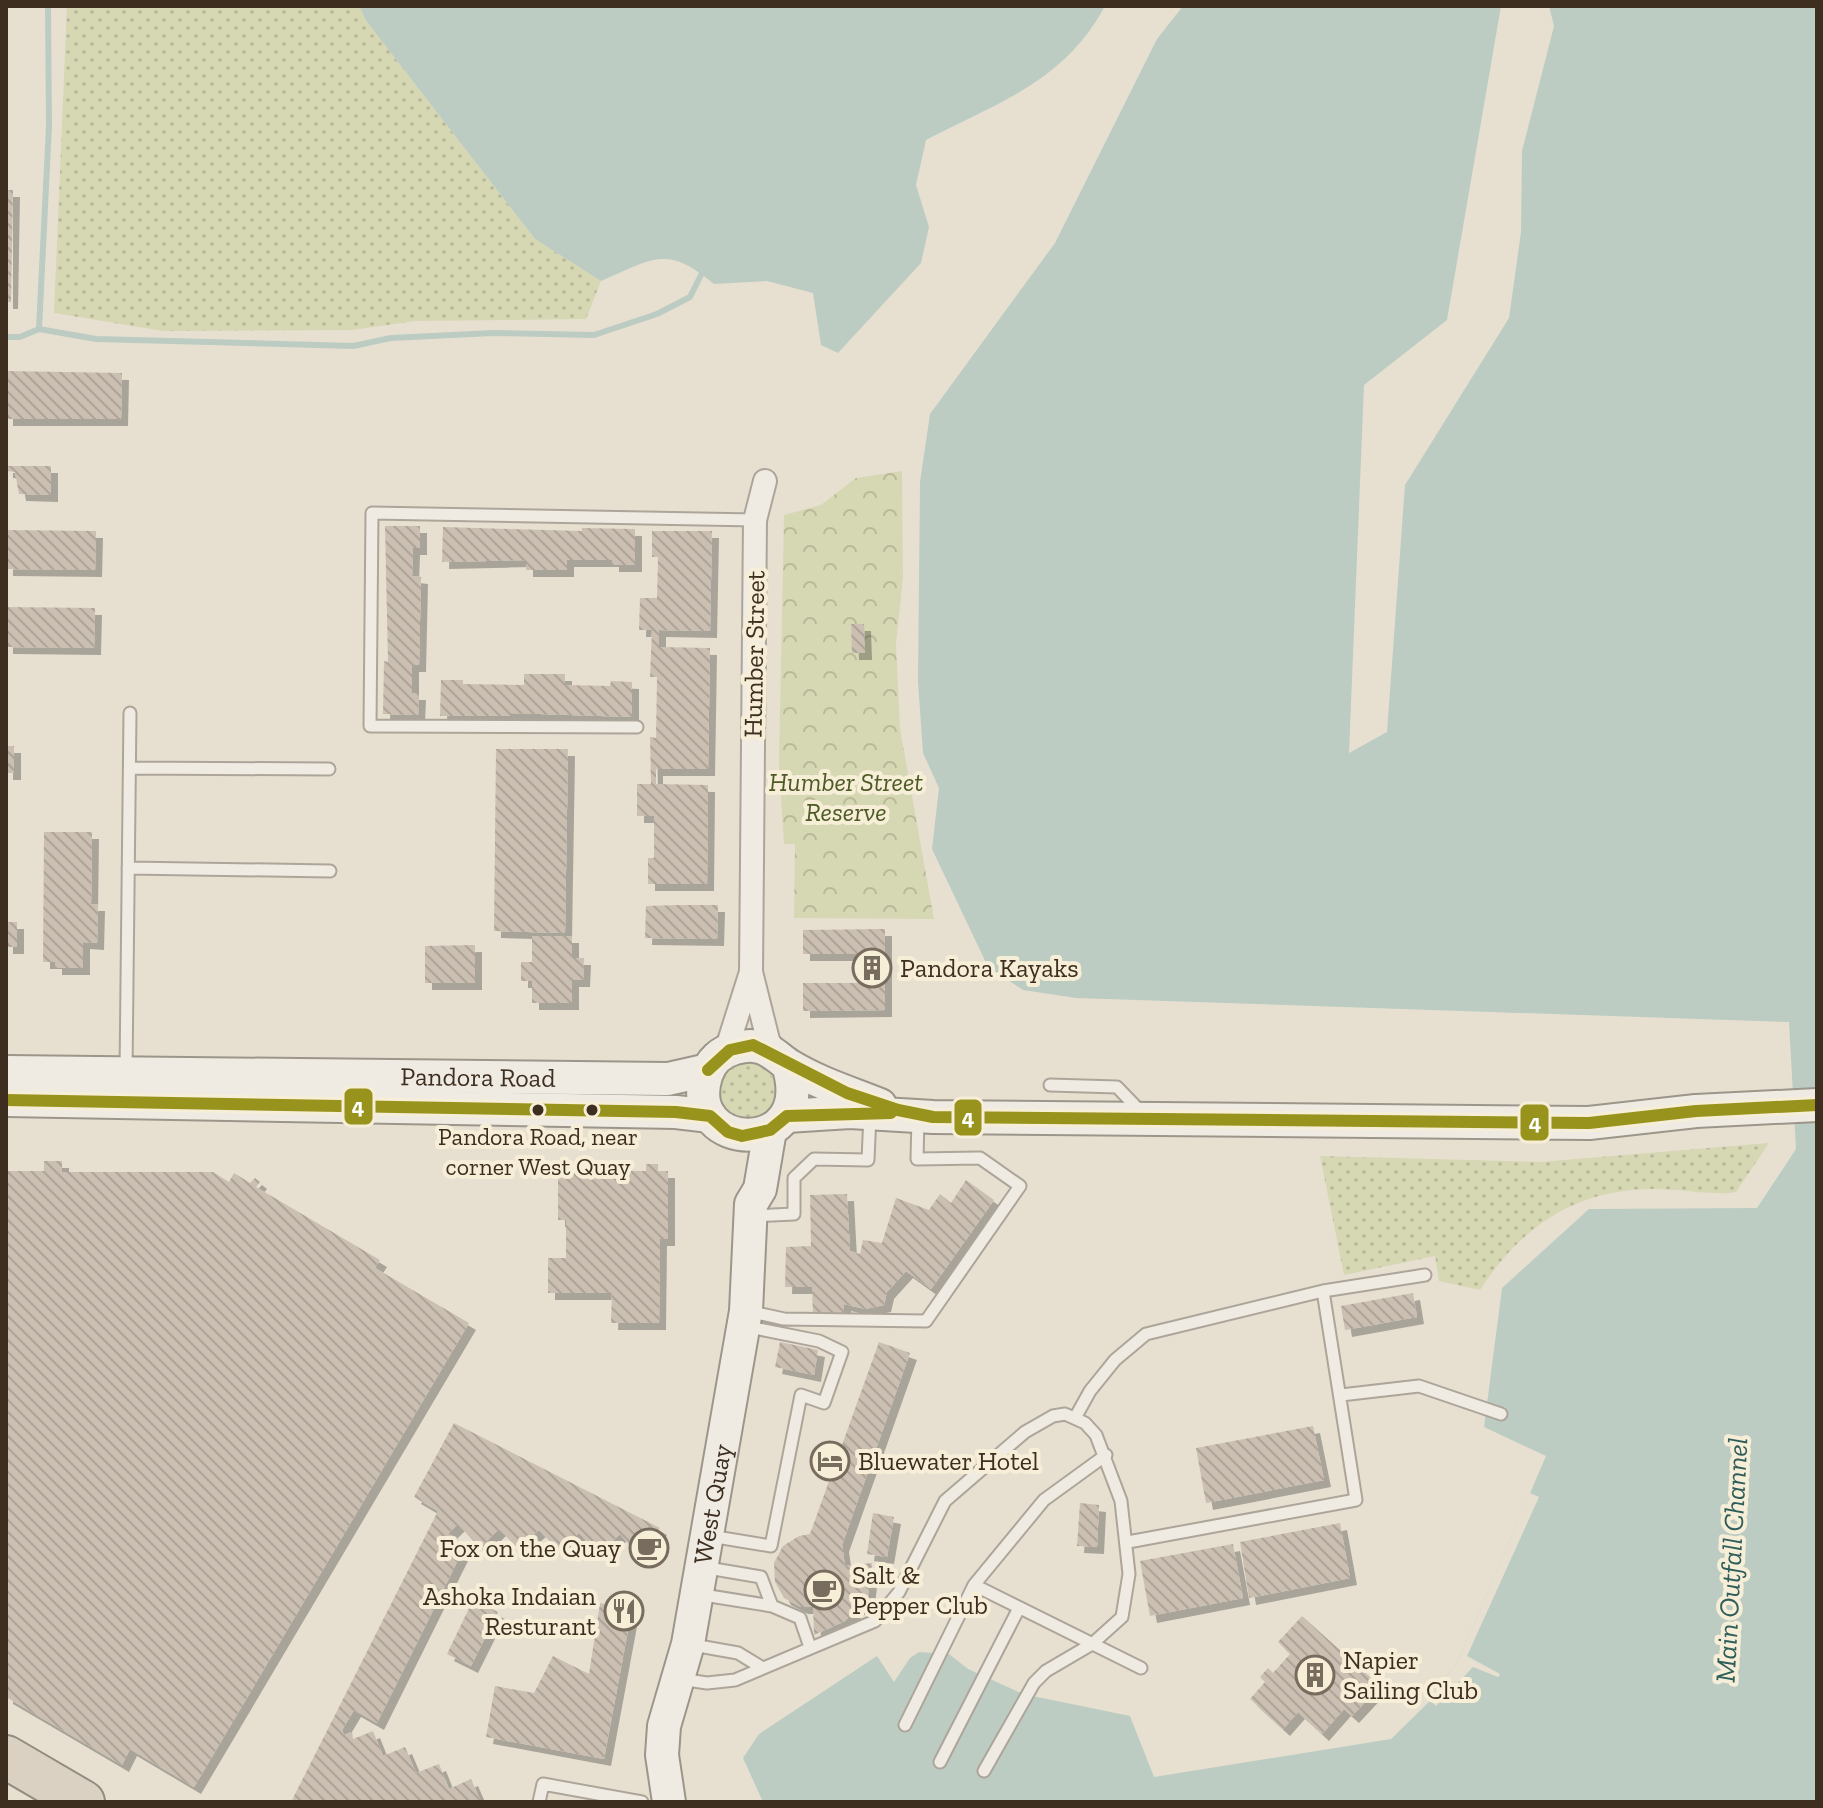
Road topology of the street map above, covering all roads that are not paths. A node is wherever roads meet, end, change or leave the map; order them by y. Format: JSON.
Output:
{"nodes":[{"id":1,"x":765,"y":481,"type":"dead end"},
{"id":2,"x":755,"y":520,"type":"junction"},
{"id":3,"x":130,"y":713,"type":"dead end"},
{"id":4,"x":637,"y":727,"type":"dead end"},
{"id":5,"x":130,"y":768,"type":"junction"},
{"id":6,"x":329,"y":769,"type":"dead end"},
{"id":7,"x":128,"y":868,"type":"junction"},
{"id":8,"x":330,"y":871,"type":"dead end"},
{"id":9,"x":751,"y":972,"type":"junction"},
{"id":10,"x":717,"y":1060,"type":"junction"},
{"id":11,"x":782,"y":1060,"type":"junction"},
{"id":12,"x":6,"y":1072,"type":"edge"},
{"id":13,"x":126,"y":1073,"type":"junction"},
{"id":14,"x":1050,"y":1085,"type":"dead end"},
{"id":15,"x":6,"y":1100,"type":"edge"},
{"id":16,"x":1817,"y":1105,"type":"edge"},
{"id":17,"x":895,"y":1114,"type":"junction"},
{"id":18,"x":1149,"y":1119,"type":"junction"},
{"id":19,"x":778,"y":1123,"type":"junction"},
{"id":20,"x":719,"y":1124,"type":"junction"},
{"id":21,"x":751,"y":1210,"type":"junction"},
{"id":22,"x":1425,"y":1275,"type":"dead end"},
{"id":23,"x":1323,"y":1291,"type":"junction"},
{"id":24,"x":745,"y":1319,"type":"junction"},
{"id":25,"x":1341,"y":1395,"type":"junction"},
{"id":26,"x":1501,"y":1414,"type":"dead end"},
{"id":27,"x":1075,"y":1418,"type":"junction"},
{"id":28,"x":1106,"y":1455,"type":"junction"},
{"id":29,"x":707,"y":1535,"type":"junction"},
{"id":30,"x":1128,"y":1542,"type":"junction"},
{"id":31,"x":699,"y":1581,"type":"junction"},
{"id":32,"x":974,"y":1585,"type":"junction"},
{"id":33,"x":772,"y":1606,"type":"junction"},
{"id":34,"x":1019,"y":1608,"type":"junction"},
{"id":35,"x":688,"y":1644,"type":"junction"},
{"id":36,"x":1092,"y":1644,"type":"junction"},
{"id":37,"x":810,"y":1647,"type":"junction"},
{"id":38,"x":761,"y":1667,"type":"junction"},
{"id":39,"x":1141,"y":1668,"type":"dead end"},
{"id":40,"x":678,"y":1679,"type":"junction"},
{"id":41,"x":905,"y":1725,"type":"dead end"},
{"id":42,"x":6,"y":1757,"type":"edge"},
{"id":43,"x":940,"y":1762,"type":"dead end"},
{"id":44,"x":984,"y":1771,"type":"dead end"},
{"id":45,"x":83,"y":1802,"type":"edge"},
{"id":46,"x":539,"y":1802,"type":"edge"},
{"id":47,"x":642,"y":1802,"type":"edge"},
{"id":48,"x":669,"y":1802,"type":"edge"}],
"edges":[{"from":1,"to":2,"type":"street","name":"Humber Street"},
{"from":2,"to":4,"type":"lane"},
{"from":2,"to":9,"type":"street","name":"Humber Street"},
{"from":3,"to":5,"type":"lane"},
{"from":5,"to":6,"type":"lane"},
{"from":5,"to":7,"type":"lane"},
{"from":7,"to":8,"type":"lane"},
{"from":7,"to":13,"type":"lane"},
{"from":9,"to":10,"type":"street","name":"Humber Street"},
{"from":9,"to":11,"type":"street","name":"Humber Street"},
{"from":10,"to":11,"type":"main road"},
{"from":10,"to":13,"type":"main road","name":"Pandora Road"},
{"from":10,"to":20,"type":"main road"},
{"from":11,"to":17,"type":"main road"},
{"from":11,"to":19,"type":"main road"},
{"from":12,"to":13,"type":"main road","name":"Pandora Road"},
{"from":14,"to":18,"type":"lane"},
{"from":15,"to":20,"type":"main road","name":"Pandora Road"},
{"from":16,"to":18,"type":"main road"},
{"from":17,"to":18,"type":"main road"},
{"from":17,"to":19,"type":"main road"},
{"from":17,"to":21,"type":"lane"},
{"from":17,"to":24,"type":"lane"},
{"from":19,"to":20,"type":"main road"},
{"from":19,"to":21,"type":"main road","name":"West Quay"},
{"from":20,"to":21,"type":"main road","name":"West Quay"},
{"from":21,"to":24,"type":"main road","name":"West Quay"},
{"from":22,"to":23,"type":"lane"},
{"from":23,"to":25,"type":"lane"},
{"from":23,"to":27,"type":"lane"},
{"from":24,"to":29,"type":"main road","name":"West Quay"},
{"from":24,"to":29,"type":"lane"},
{"from":25,"to":26,"type":"lane"},
{"from":25,"to":30,"type":"lane"},
{"from":27,"to":28,"type":"lane"},
{"from":27,"to":37,"type":"lane"},
{"from":28,"to":30,"type":"lane"},
{"from":28,"to":32,"type":"lane"},
{"from":29,"to":31,"type":"main road","name":"West Quay"},
{"from":30,"to":36,"type":"lane"},
{"from":31,"to":33,"type":"lane"},
{"from":31,"to":33,"type":"lane"},
{"from":31,"to":35,"type":"main road","name":"West Quay"},
{"from":32,"to":34,"type":"lane"},
{"from":32,"to":41,"type":"lane"},
{"from":33,"to":37,"type":"lane"},
{"from":34,"to":36,"type":"lane"},
{"from":34,"to":43,"type":"lane"},
{"from":35,"to":38,"type":"lane"},
{"from":35,"to":40,"type":"main road","name":"West Quay"},
{"from":36,"to":39,"type":"lane"},
{"from":36,"to":44,"type":"lane"},
{"from":37,"to":38,"type":"lane"},
{"from":38,"to":40,"type":"lane"},
{"from":40,"to":48,"type":"main road","name":"West Quay"},
{"from":42,"to":45,"type":"highway"},
{"from":46,"to":47,"type":"lane"}]}
